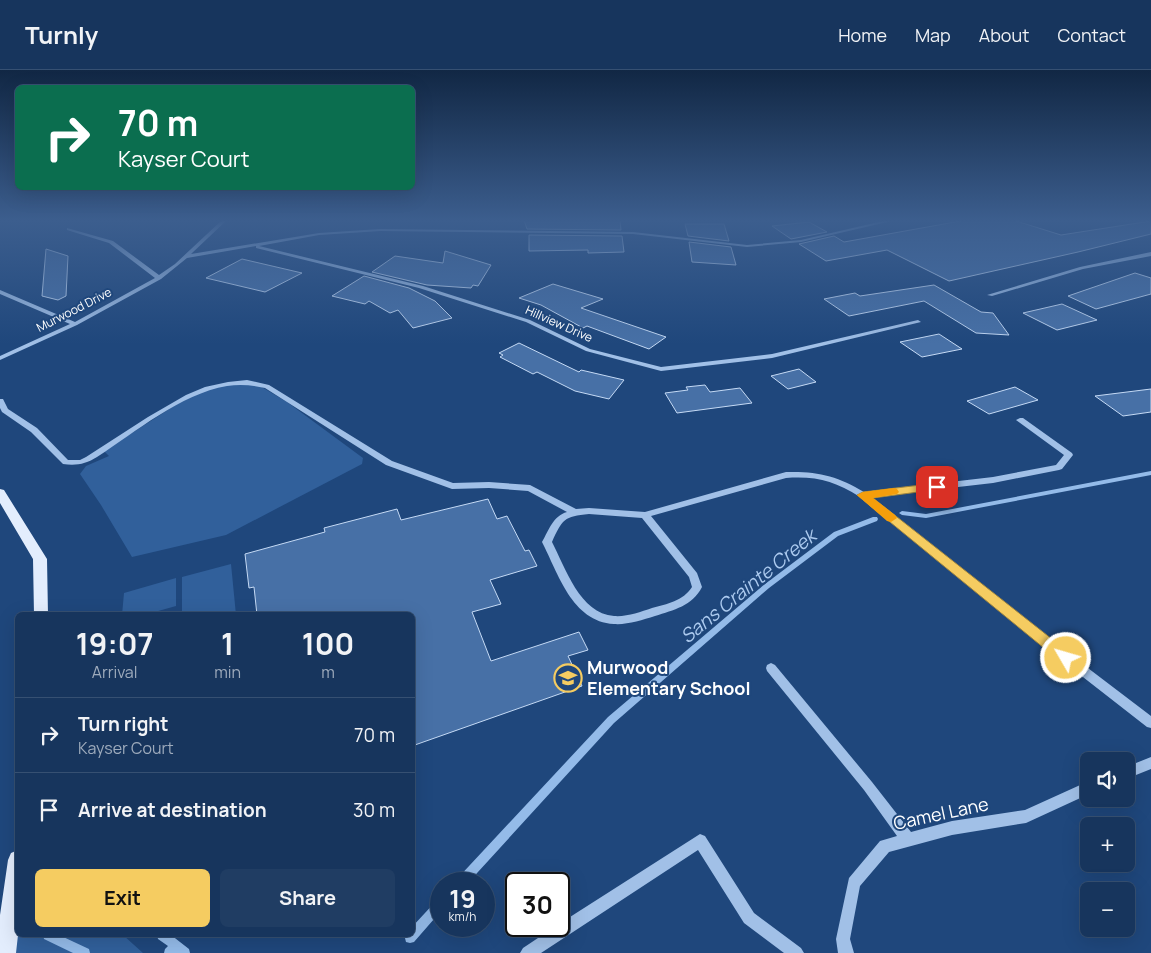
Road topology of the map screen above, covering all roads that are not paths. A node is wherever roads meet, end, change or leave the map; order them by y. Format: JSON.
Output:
{"nodes":[{"id":1,"x":137,"y":261,"type":"edge"},
{"id":2,"x":180,"y":261,"type":"edge"},
{"id":3,"x":314,"y":261,"type":"edge"},
{"id":4,"x":1115,"y":261,"type":"edge"},
{"id":5,"x":159,"y":278,"type":"junction"},
{"id":6,"x":0,"y":292,"type":"edge"},
{"id":7,"x":990,"y":295,"type":"dead end"},
{"id":8,"x":918,"y":322,"type":"dead end"},
{"id":9,"x":75,"y":324,"type":"junction"},
{"id":10,"x":0,"y":358,"type":"edge"},
{"id":11,"x":0,"y":401,"type":"edge"},
{"id":12,"x":1020,"y":420,"type":"dead end"},
{"id":13,"x":0,"y":493,"type":"edge"},
{"id":14,"x":863,"y":495,"type":"junction"},
{"id":15,"x":576,"y":513,"type":"junction"},
{"id":16,"x":646,"y":515,"type":"junction"},
{"id":17,"x":41,"y":612,"type":"edge"},
{"id":18,"x":771,"y":668,"type":"dead end"},
{"id":19,"x":1151,"y":723,"type":"edge"},
{"id":20,"x":1151,"y":763,"type":"edge"},
{"id":21,"x":1135,"y":769,"type":"edge"},
{"id":22,"x":1080,"y":792,"type":"edge"},
{"id":23,"x":908,"y":840,"type":"junction"},
{"id":24,"x":15,"y":881,"type":"edge"},
{"id":25,"x":5,"y":953,"type":"edge"},
{"id":26,"x":528,"y":953,"type":"edge"},
{"id":27,"x":796,"y":953,"type":"edge"},
{"id":28,"x":846,"y":953,"type":"edge"}],
"edges":[{"from":1,"to":5,"type":"street"},
{"from":2,"to":5,"type":"street","name":"Murwood Drive"},
{"from":3,"to":8,"type":"street","name":"Hillview Drive"},
{"from":4,"to":7,"type":"street"},
{"from":5,"to":9,"type":"street","name":"Murwood Drive"},
{"from":6,"to":9,"type":"street"},
{"from":9,"to":10,"type":"street","name":"Murwood Drive"},
{"from":11,"to":15,"type":"street"},
{"from":12,"to":14,"type":"street"},
{"from":13,"to":17,"type":"main road"},
{"from":14,"to":16,"type":"street"},
{"from":14,"to":19,"type":"street"},
{"from":15,"to":16,"type":"street"},
{"from":15,"to":16,"type":"street"},
{"from":18,"to":23,"type":"street"},
{"from":20,"to":21,"type":"street"},
{"from":22,"to":23,"type":"street","name":"Camel Lane"},
{"from":23,"to":28,"type":"street","name":"Camel Lane"},
{"from":24,"to":25,"type":"main road"},
{"from":26,"to":27,"type":"street"}]}
